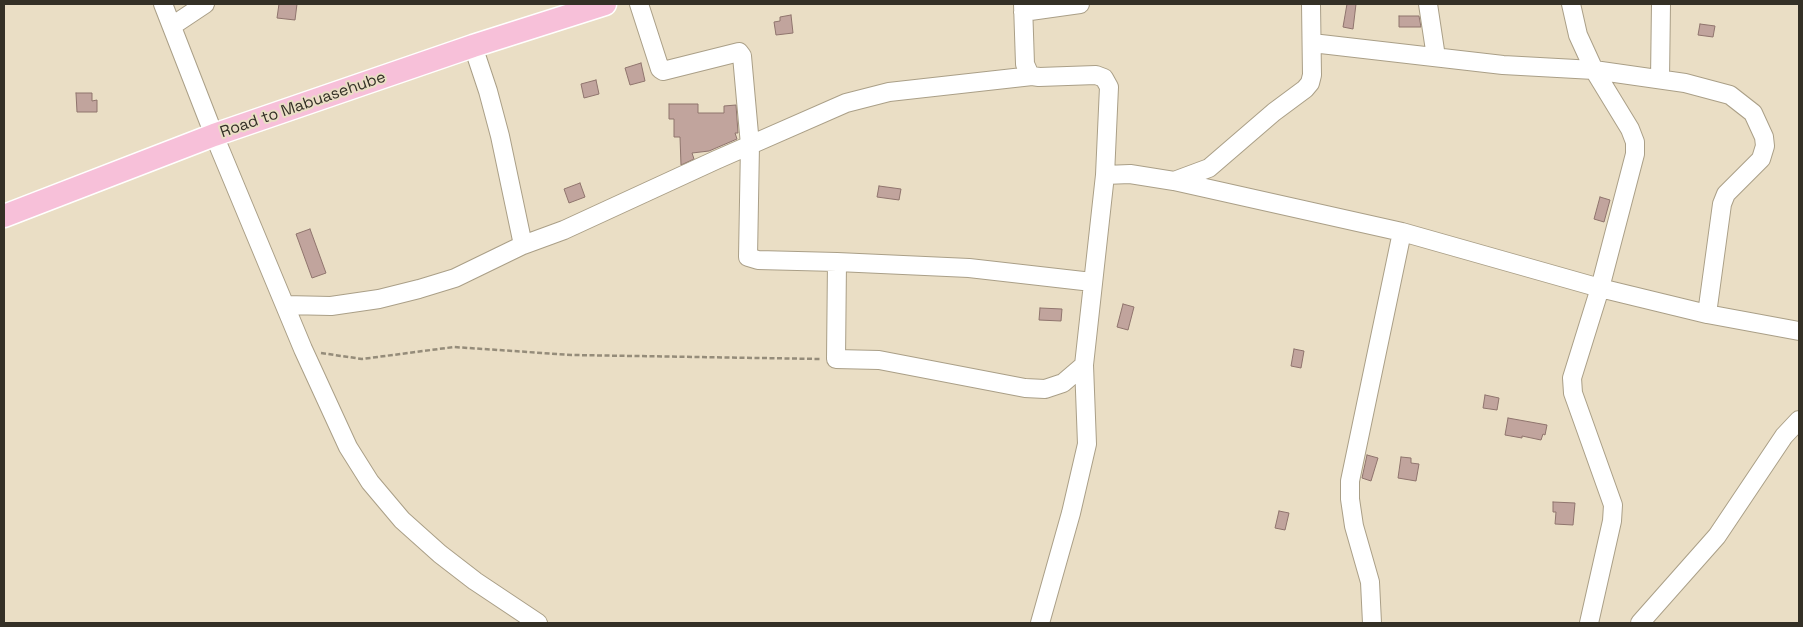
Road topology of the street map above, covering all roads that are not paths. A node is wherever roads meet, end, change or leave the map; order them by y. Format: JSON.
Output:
{"nodes":[{"id":1,"x":163,"y":4,"type":"edge"},
{"id":2,"x":205,"y":4,"type":"edge"},
{"id":3,"x":601,"y":4,"type":"edge"},
{"id":4,"x":639,"y":4,"type":"edge"},
{"id":5,"x":1080,"y":4,"type":"edge"},
{"id":6,"x":1311,"y":4,"type":"edge"},
{"id":7,"x":1428,"y":4,"type":"edge"},
{"id":8,"x":1571,"y":4,"type":"edge"},
{"id":9,"x":1661,"y":4,"type":"edge"},
{"id":10,"x":1023,"y":8,"type":"edge"},
{"id":11,"x":172,"y":26,"type":"junction"},
{"id":12,"x":1312,"y":42,"type":"junction"},
{"id":13,"x":473,"y":46,"type":"junction"},
{"id":14,"x":1436,"y":57,"type":"junction"},
{"id":15,"x":1594,"y":70,"type":"junction"},
{"id":16,"x":1032,"y":76,"type":"junction"},
{"id":17,"x":1660,"y":79,"type":"junction"},
{"id":18,"x":214,"y":135,"type":"junction"},
{"id":19,"x":750,"y":145,"type":"junction"},
{"id":20,"x":1105,"y":174,"type":"junction"},
{"id":21,"x":1174,"y":181,"type":"junction"},
{"id":22,"x":4,"y":216,"type":"edge"},
{"id":23,"x":1402,"y":232,"type":"junction"},
{"id":24,"x":523,"y":245,"type":"junction"},
{"id":25,"x":837,"y":262,"type":"junction"},
{"id":26,"x":1092,"y":282,"type":"junction"},
{"id":27,"x":1600,"y":288,"type":"junction"},
{"id":28,"x":285,"y":305,"type":"junction"},
{"id":29,"x":1707,"y":314,"type":"junction"},
{"id":30,"x":1799,"y":331,"type":"edge"},
{"id":31,"x":1084,"y":365,"type":"junction"},
{"id":32,"x":1799,"y":420,"type":"edge"},
{"id":33,"x":538,"y":623,"type":"edge"},
{"id":34,"x":1040,"y":623,"type":"edge"},
{"id":35,"x":1372,"y":623,"type":"edge"},
{"id":36,"x":1590,"y":623,"type":"edge"},
{"id":37,"x":1640,"y":623,"type":"edge"}],
"edges":[{"from":1,"to":11,"type":"street"},
{"from":2,"to":11,"type":"street"},
{"from":3,"to":13,"type":"main road","name":"Road to Mabuasehube"},
{"from":4,"to":19,"type":"street"},
{"from":5,"to":10,"type":"street"},
{"from":6,"to":12,"type":"street"},
{"from":7,"to":14,"type":"street"},
{"from":8,"to":15,"type":"street"},
{"from":9,"to":17,"type":"street"},
{"from":10,"to":16,"type":"street"},
{"from":11,"to":18,"type":"street"},
{"from":12,"to":14,"type":"street"},
{"from":12,"to":21,"type":"street"},
{"from":13,"to":18,"type":"main road","name":"Road to Mabuasehube"},
{"from":13,"to":24,"type":"street"},
{"from":14,"to":15,"type":"street"},
{"from":15,"to":17,"type":"street"},
{"from":15,"to":27,"type":"street"},
{"from":16,"to":19,"type":"street"},
{"from":16,"to":20,"type":"street"},
{"from":17,"to":29,"type":"street"},
{"from":18,"to":22,"type":"main road","name":"Road to Mabuasehube"},
{"from":18,"to":28,"type":"street"},
{"from":19,"to":24,"type":"street"},
{"from":19,"to":25,"type":"street"},
{"from":20,"to":21,"type":"street"},
{"from":20,"to":26,"type":"street"},
{"from":21,"to":23,"type":"street"},
{"from":23,"to":27,"type":"street"},
{"from":23,"to":35,"type":"street"},
{"from":24,"to":28,"type":"street"},
{"from":25,"to":26,"type":"street"},
{"from":25,"to":31,"type":"street"},
{"from":26,"to":31,"type":"street"},
{"from":27,"to":29,"type":"street"},
{"from":27,"to":36,"type":"street"},
{"from":28,"to":33,"type":"street"},
{"from":29,"to":30,"type":"street"},
{"from":31,"to":34,"type":"street"},
{"from":32,"to":37,"type":"street"}]}
